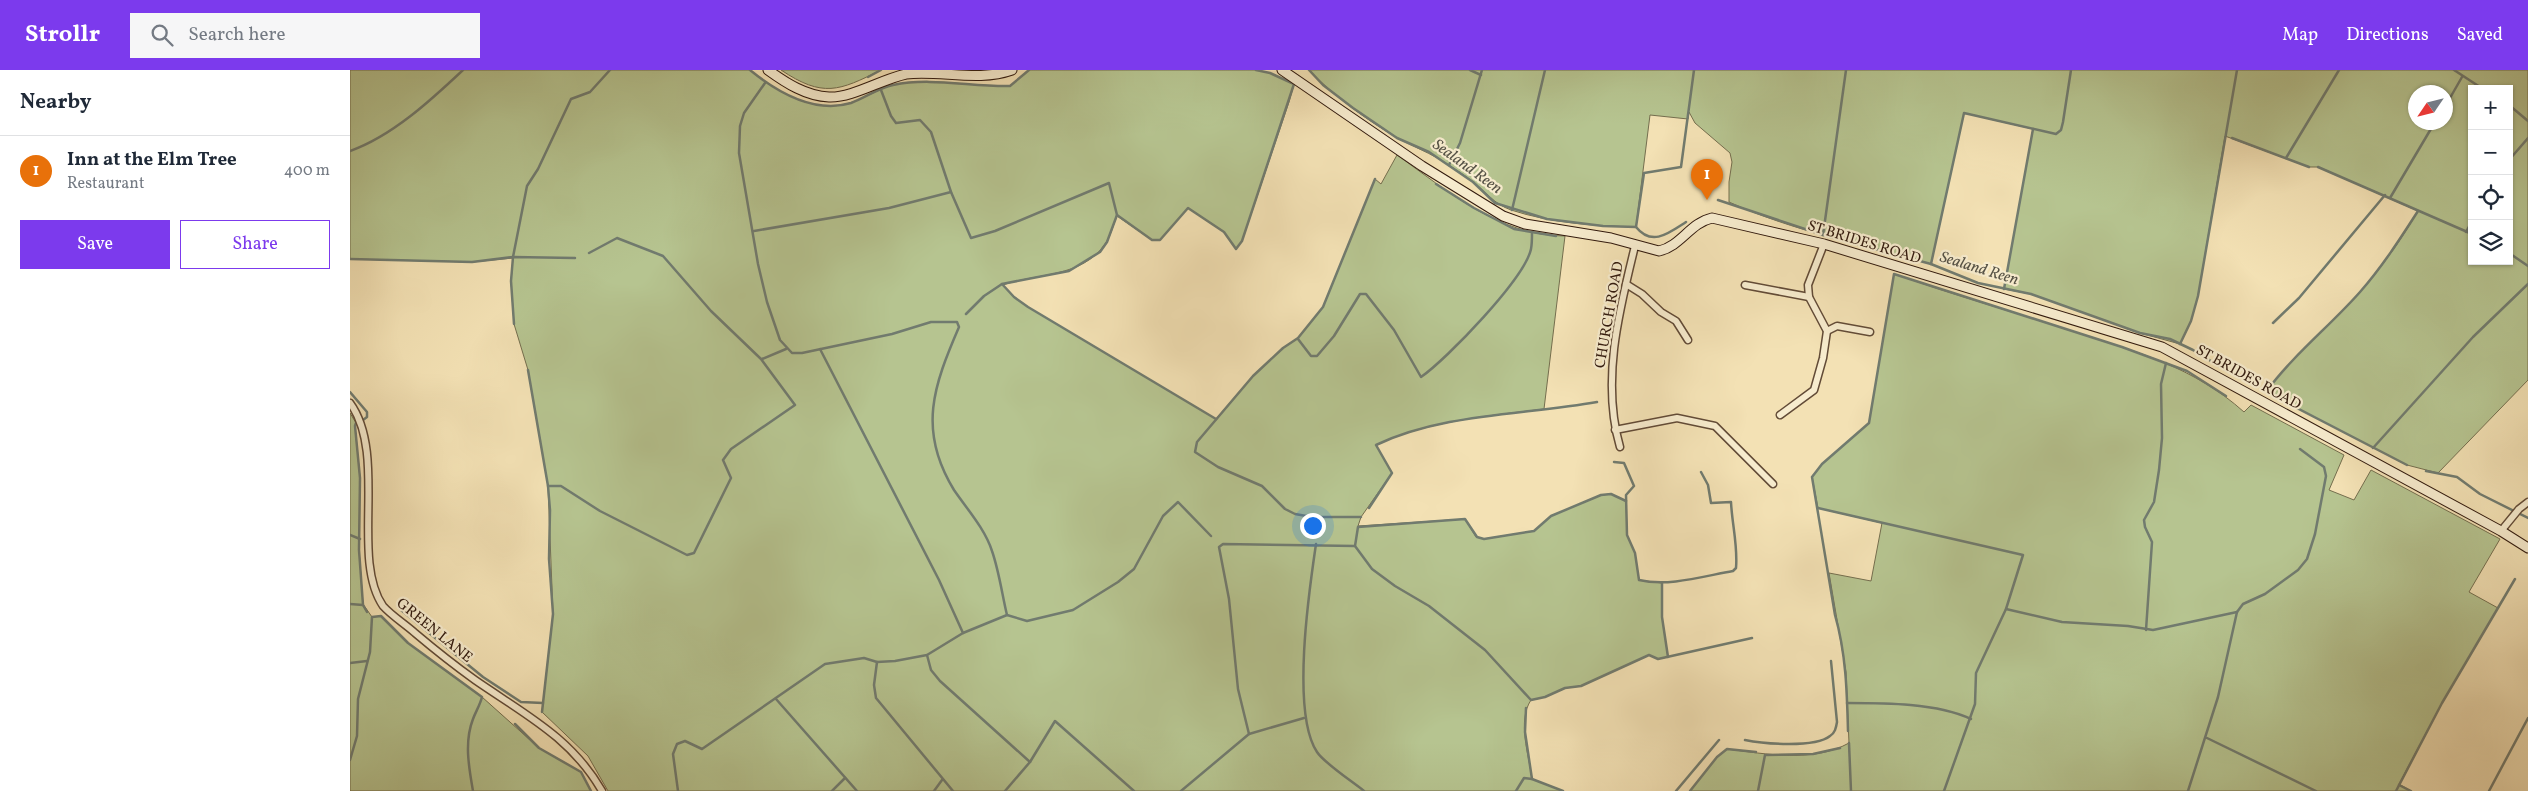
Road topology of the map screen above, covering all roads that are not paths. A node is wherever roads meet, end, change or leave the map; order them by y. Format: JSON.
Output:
{"nodes":[{"id":1,"x":768,"y":70,"type":"edge"},
{"id":2,"x":1012,"y":70,"type":"edge"},
{"id":3,"x":1282,"y":70,"type":"edge"},
{"id":4,"x":1824,"y":244,"type":"junction"},
{"id":5,"x":1636,"y":246,"type":"junction"},
{"id":6,"x":1626,"y":284,"type":"junction"},
{"id":7,"x":1745,"y":285,"type":"dead end"},
{"id":8,"x":1809,"y":297,"type":"junction"},
{"id":9,"x":1827,"y":331,"type":"junction"},
{"id":10,"x":1870,"y":332,"type":"dead end"},
{"id":11,"x":1688,"y":340,"type":"dead end"},
{"id":12,"x":350,"y":403,"type":"edge"},
{"id":13,"x":1780,"y":415,"type":"dead end"},
{"id":14,"x":1615,"y":430,"type":"junction"},
{"id":15,"x":1620,"y":447,"type":"dead end"},
{"id":16,"x":1772,"y":484,"type":"dead end"},
{"id":17,"x":2528,"y":502,"type":"edge"},
{"id":18,"x":2501,"y":531,"type":"junction"},
{"id":19,"x":2528,"y":548,"type":"edge"},
{"id":20,"x":602,"y":791,"type":"edge"}],
"edges":[{"from":1,"to":2,"type":"main road"},
{"from":3,"to":5,"type":"main road","name":"ST BRIDES ROAD"},
{"from":4,"to":5,"type":"main road","name":"ST BRIDES ROAD"},
{"from":4,"to":8,"type":"street"},
{"from":4,"to":18,"type":"main road","name":"ST BRIDES ROAD"},
{"from":5,"to":6,"type":"street","name":"CHURCH ROAD"},
{"from":6,"to":11,"type":"street"},
{"from":6,"to":14,"type":"street","name":"CHURCH ROAD"},
{"from":7,"to":8,"type":"street"},
{"from":8,"to":9,"type":"street"},
{"from":9,"to":10,"type":"street"},
{"from":9,"to":13,"type":"street"},
{"from":12,"to":20,"type":"street","name":"GREEN LANE"},
{"from":14,"to":15,"type":"street","name":"CHURCH ROAD"},
{"from":14,"to":16,"type":"street"},
{"from":17,"to":18,"type":"street"},
{"from":18,"to":19,"type":"main road","name":"ST BRIDES ROAD"}]}
